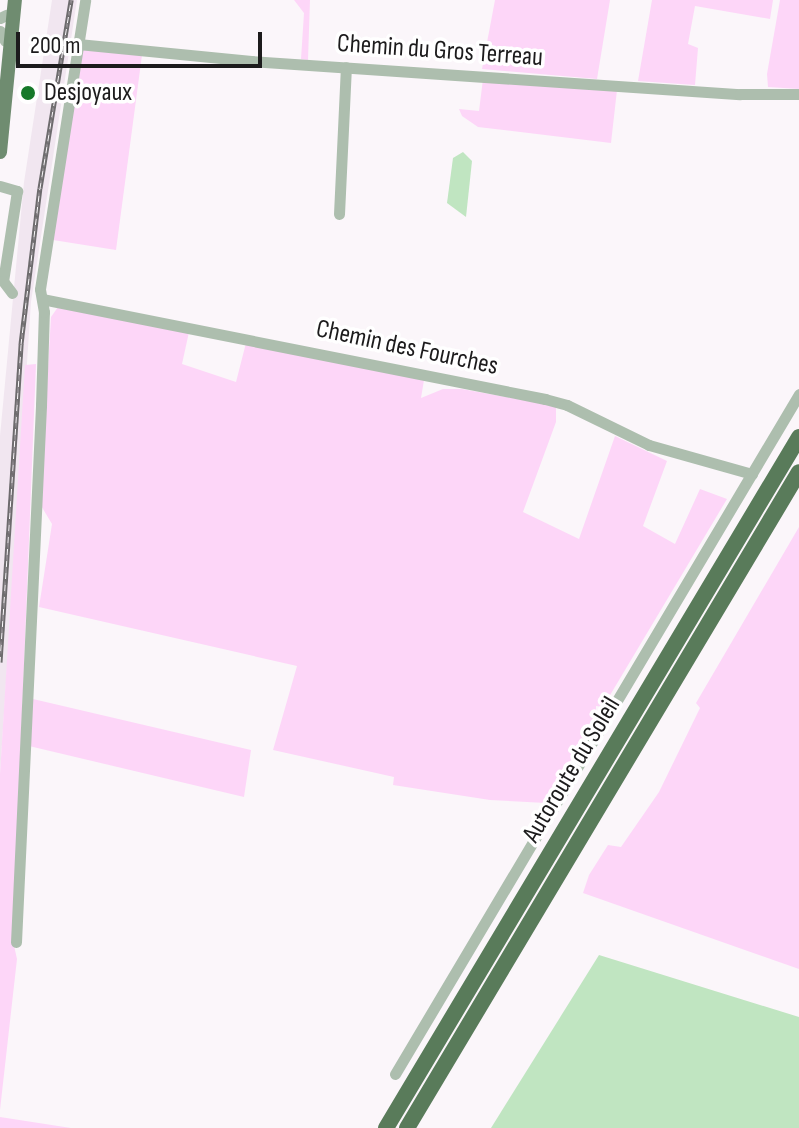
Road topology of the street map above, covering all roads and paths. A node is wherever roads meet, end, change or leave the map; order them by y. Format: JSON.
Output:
{"nodes":[{"id":1,"x":15,"y":0,"type":"edge"},
{"id":2,"x":85,"y":0,"type":"edge"},
{"id":3,"x":5,"y":11,"type":"edge"},
{"id":4,"x":2,"y":36,"type":"edge"},
{"id":5,"x":78,"y":44,"type":"junction"},
{"id":6,"x":346,"y":67,"type":"junction"},
{"id":7,"x":0,"y":88,"type":"edge"},
{"id":8,"x":799,"y":94,"type":"edge"},
{"id":9,"x":0,"y":152,"type":"edge"},
{"id":10,"x":0,"y":186,"type":"edge"},
{"id":11,"x":339,"y":214,"type":"dead end"},
{"id":12,"x":12,"y":293,"type":"dead end"},
{"id":13,"x":42,"y":299,"type":"junction"},
{"id":14,"x":799,"y":394,"type":"edge"},
{"id":15,"x":799,"y":437,"type":"edge"},
{"id":16,"x":748,"y":472,"type":"junction"},
{"id":17,"x":799,"y":472,"type":"edge"},
{"id":18,"x":16,"y":942,"type":"dead end"},
{"id":19,"x":395,"y":1074,"type":"dead end"},
{"id":20,"x":386,"y":1128,"type":"edge"},
{"id":21,"x":407,"y":1128,"type":"edge"}],
"edges":[{"from":1,"to":9,"type":"main road"},
{"from":2,"to":5,"type":"street"},
{"from":3,"to":4,"type":"main road"},
{"from":4,"to":7,"type":"main road"},
{"from":5,"to":6,"type":"street","name":"Chemin du Gros Terreau"},
{"from":5,"to":13,"type":"street"},
{"from":6,"to":8,"type":"street","name":"Chemin du Gros Terreau"},
{"from":6,"to":11,"type":"street"},
{"from":10,"to":12,"type":"street"},
{"from":13,"to":16,"type":"street","name":"Chemin des Fourches"},
{"from":13,"to":18,"type":"street"},
{"from":14,"to":16,"type":"street"},
{"from":15,"to":20,"type":"highway","name":"Autoroute du Soleil"},
{"from":16,"to":19,"type":"street"},
{"from":17,"to":21,"type":"highway","name":"Autoroute du Soleil"}]}
